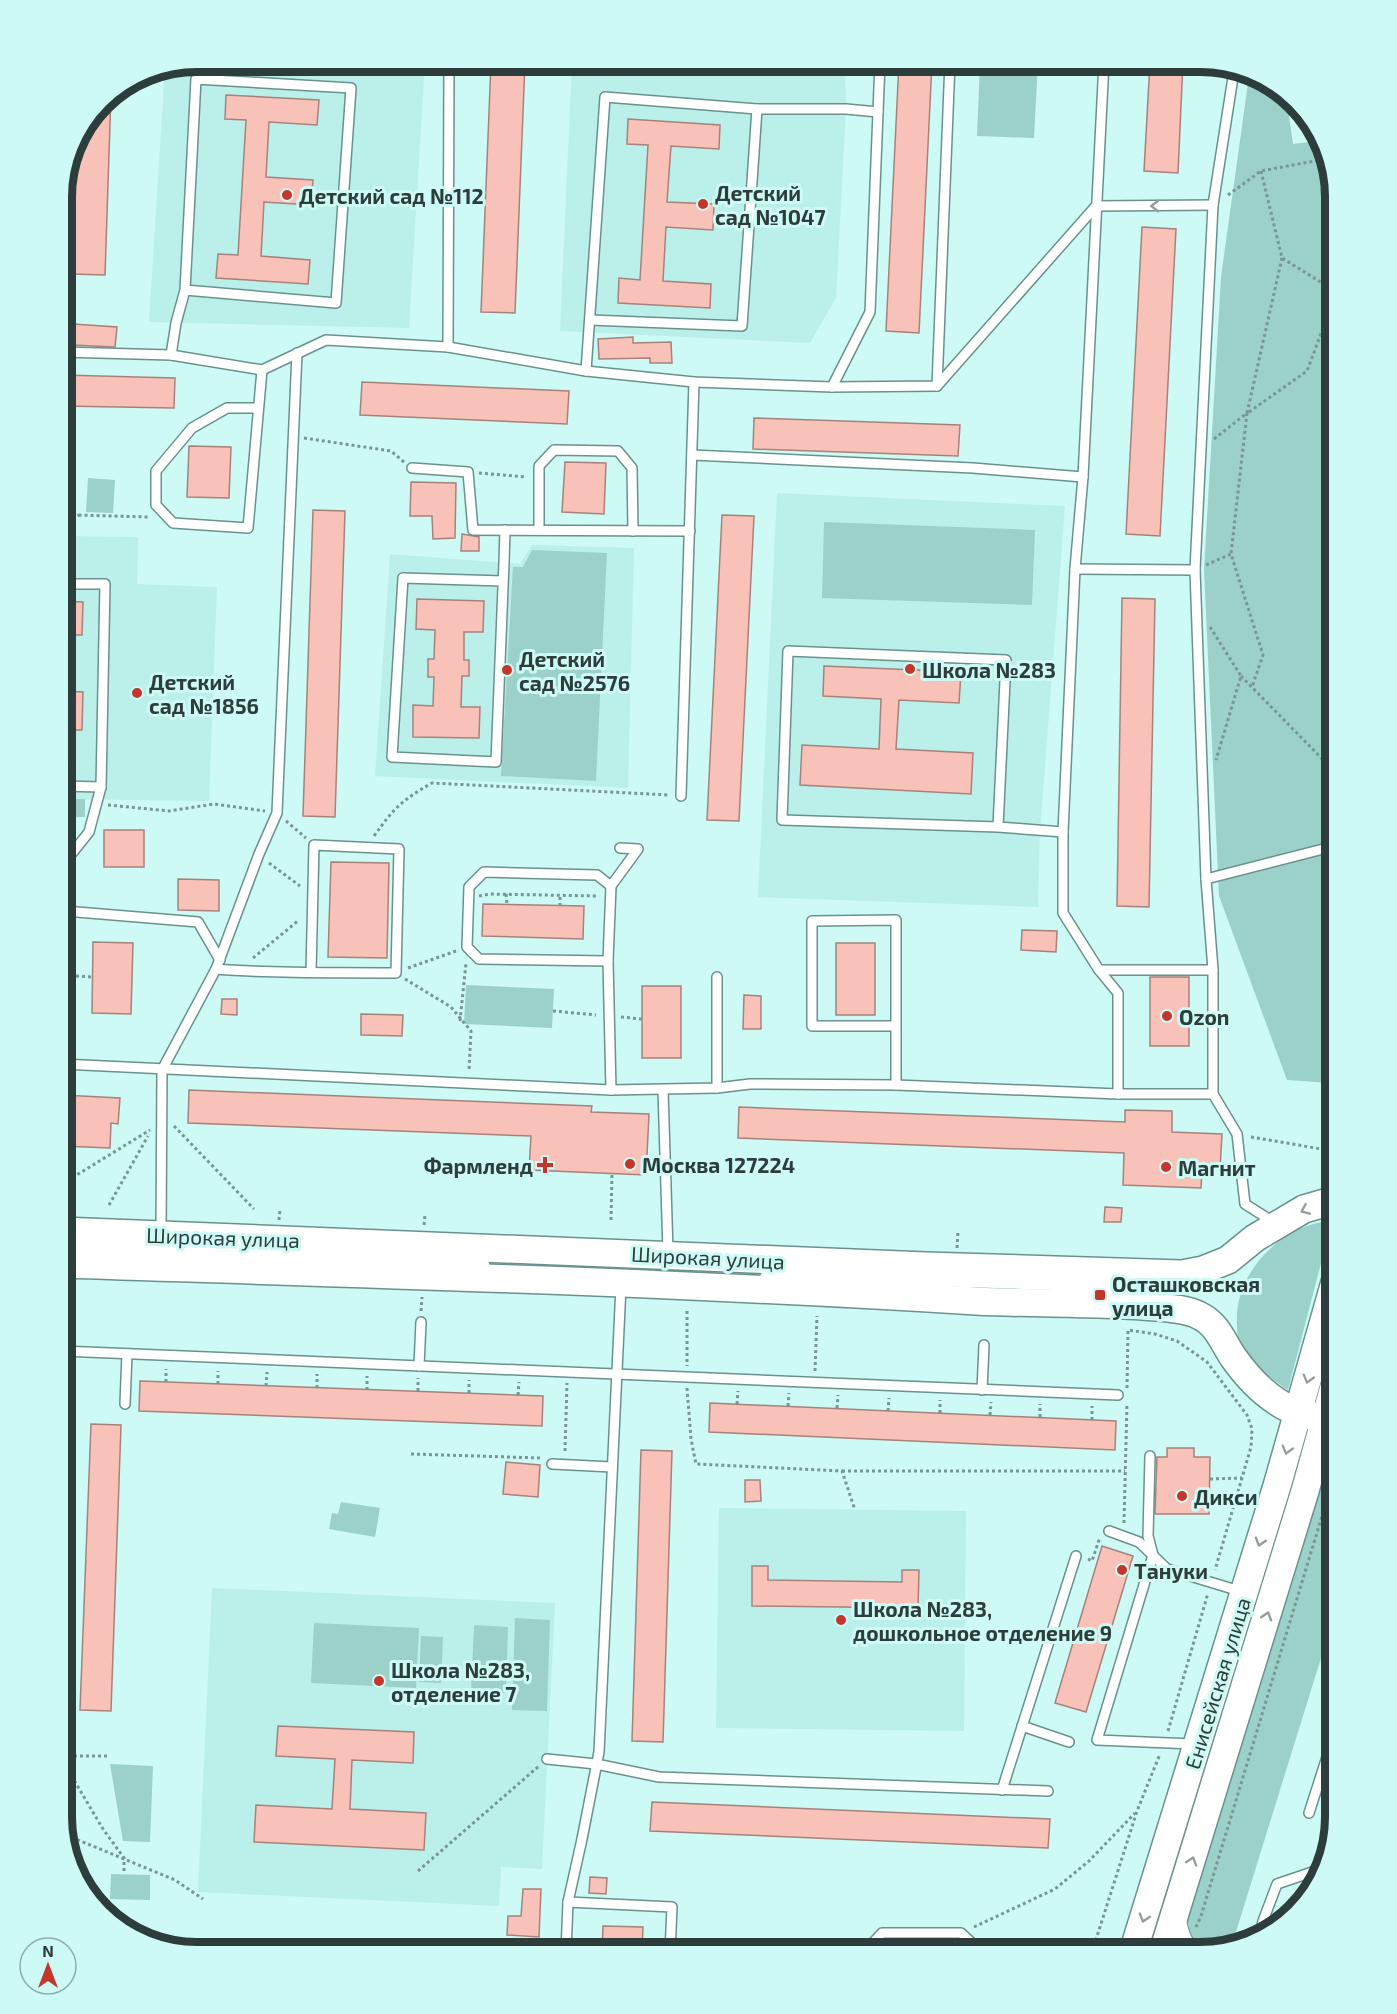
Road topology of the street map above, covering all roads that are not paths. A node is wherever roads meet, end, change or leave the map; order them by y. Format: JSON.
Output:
{"nodes":[{"id":1,"x":449,"y":72,"type":"edge"},
{"id":2,"x":880,"y":72,"type":"edge"},
{"id":3,"x":950,"y":72,"type":"edge"},
{"id":4,"x":1103,"y":72,"type":"edge"},
{"id":5,"x":1233,"y":77,"type":"edge"},
{"id":6,"x":757,"y":109,"type":"junction"},
{"id":7,"x":878,"y":112,"type":"junction"},
{"id":8,"x":1096,"y":206,"type":"junction"},
{"id":9,"x":1213,"y":206,"type":"junction"},
{"id":10,"x":185,"y":290,"type":"junction"},
{"id":11,"x":590,"y":320,"type":"junction"},
{"id":12,"x":448,"y":347,"type":"junction"},
{"id":13,"x":72,"y":352,"type":"edge"},
{"id":14,"x":297,"y":353,"type":"junction"},
{"id":15,"x":171,"y":355,"type":"junction"},
{"id":16,"x":262,"y":369,"type":"junction"},
{"id":17,"x":585,"y":371,"type":"junction"},
{"id":18,"x":694,"y":382,"type":"junction"},
{"id":19,"x":937,"y":386,"type":"junction"},
{"id":20,"x":832,"y":387,"type":"junction"},
{"id":21,"x":258,"y":408,"type":"junction"},
{"id":22,"x":692,"y":455,"type":"junction"},
{"id":23,"x":412,"y":468,"type":"road end"},
{"id":24,"x":1083,"y":477,"type":"junction"},
{"id":25,"x":505,"y":530,"type":"junction"},
{"id":26,"x":539,"y":530,"type":"junction"},
{"id":27,"x":633,"y":531,"type":"junction"},
{"id":28,"x":690,"y":531,"type":"junction"},
{"id":29,"x":1075,"y":569,"type":"junction"},
{"id":30,"x":1195,"y":570,"type":"junction"},
{"id":31,"x":503,"y":581,"type":"junction"},
{"id":32,"x":72,"y":584,"type":"edge"},
{"id":33,"x":72,"y":787,"type":"edge"},
{"id":34,"x":101,"y":788,"type":"junction"},
{"id":35,"x":681,"y":796,"type":"road end"},
{"id":36,"x":998,"y":827,"type":"junction"},
{"id":37,"x":1063,"y":832,"type":"junction"},
{"id":38,"x":620,"y":848,"type":"dead end"},
{"id":39,"x":1325,"y":849,"type":"edge"},
{"id":40,"x":72,"y":852,"type":"edge"},
{"id":41,"x":1206,"y":879,"type":"junction"},
{"id":42,"x":611,"y":886,"type":"junction"},
{"id":43,"x":72,"y":912,"type":"edge"},
{"id":44,"x":608,"y":961,"type":"junction"},
{"id":45,"x":218,"y":964,"type":"junction"},
{"id":46,"x":1100,"y":970,"type":"junction"},
{"id":47,"x":1213,"y":970,"type":"junction"},
{"id":48,"x":311,"y":972,"type":"junction"},
{"id":49,"x":717,"y":977,"type":"dead end"},
{"id":50,"x":895,"y":1026,"type":"junction"},
{"id":51,"x":72,"y":1065,"type":"edge"},
{"id":52,"x":162,"y":1070,"type":"junction"},
{"id":53,"x":896,"y":1085,"type":"junction"},
{"id":54,"x":717,"y":1088,"type":"junction"},
{"id":55,"x":611,"y":1090,"type":"junction"},
{"id":56,"x":663,"y":1090,"type":"junction"},
{"id":57,"x":1118,"y":1094,"type":"junction"},
{"id":58,"x":1213,"y":1094,"type":"junction"},
{"id":59,"x":1325,"y":1203,"type":"edge"},
{"id":60,"x":1277,"y":1224,"type":"junction"},
{"id":61,"x":161,"y":1235,"type":"junction"},
{"id":62,"x":72,"y":1248,"type":"edge"},
{"id":63,"x":72,"y":1248,"type":"edge"},
{"id":64,"x":668,"y":1255,"type":"junction"},
{"id":65,"x":482,"y":1263,"type":"junction"},
{"id":66,"x":1182,"y":1274,"type":"junction"},
{"id":67,"x":760,"y":1276,"type":"dead end"},
{"id":68,"x":906,"y":1281,"type":"junction"},
{"id":69,"x":621,"y":1283,"type":"junction"},
{"id":70,"x":1130,"y":1288,"type":"junction"},
{"id":71,"x":1188,"y":1312,"type":"junction"},
{"id":72,"x":1325,"y":1317,"type":"edge"},
{"id":73,"x":421,"y":1322,"type":"dead end"},
{"id":74,"x":984,"y":1345,"type":"dead end"},
{"id":75,"x":72,"y":1352,"type":"edge"},
{"id":76,"x":127,"y":1354,"type":"junction"},
{"id":77,"x":419,"y":1366,"type":"junction"},
{"id":78,"x":617,"y":1374,"type":"junction"},
{"id":79,"x":982,"y":1390,"type":"junction"},
{"id":80,"x":1118,"y":1395,"type":"dead end"},
{"id":81,"x":125,"y":1404,"type":"dead end"},
{"id":82,"x":1298,"y":1413,"type":"junction"},
{"id":83,"x":1325,"y":1417,"type":"edge"},
{"id":84,"x":1325,"y":1433,"type":"edge"},
{"id":85,"x":1150,"y":1456,"type":"dead end"},
{"id":86,"x":552,"y":1464,"type":"road end"},
{"id":87,"x":612,"y":1467,"type":"junction"},
{"id":88,"x":1108,"y":1531,"type":"road end"},
{"id":89,"x":1152,"y":1555,"type":"junction"},
{"id":90,"x":1076,"y":1556,"type":"road end"},
{"id":91,"x":1245,"y":1592,"type":"junction"},
{"id":92,"x":1022,"y":1726,"type":"junction"},
{"id":93,"x":1069,"y":1742,"type":"dead end"},
{"id":94,"x":1198,"y":1744,"type":"junction"},
{"id":95,"x":547,"y":1759,"type":"road end"},
{"id":96,"x":596,"y":1764,"type":"junction"},
{"id":97,"x":1325,"y":1764,"type":"edge"},
{"id":98,"x":1002,"y":1790,"type":"junction"},
{"id":99,"x":1048,"y":1791,"type":"dead end"},
{"id":100,"x":1180,"y":1803,"type":"junction"},
{"id":101,"x":1208,"y":1810,"type":"junction"},
{"id":102,"x":1310,"y":1813,"type":"dead end"},
{"id":103,"x":1311,"y":1872,"type":"edge"},
{"id":104,"x":568,"y":1902,"type":"junction"},
{"id":105,"x":1175,"y":1916,"type":"junction"},
{"id":106,"x":1262,"y":1925,"type":"edge"},
{"id":107,"x":566,"y":1942,"type":"edge"},
{"id":108,"x":670,"y":1942,"type":"edge"},
{"id":109,"x":874,"y":1942,"type":"edge"},
{"id":110,"x":970,"y":1942,"type":"edge"},
{"id":111,"x":1136,"y":1942,"type":"edge"},
{"id":112,"x":1167,"y":1942,"type":"edge"},
{"id":113,"x":1184,"y":1942,"type":"edge"}],
"edges":[{"from":1,"to":12,"type":"lane"},
{"from":2,"to":7,"type":"lane"},
{"from":3,"to":19,"type":"lane"},
{"from":4,"to":8,"type":"lane"},
{"from":5,"to":9,"type":"lane"},
{"from":6,"to":7,"type":"lane"},
{"from":6,"to":11,"type":"lane"},
{"from":6,"to":11,"type":"lane"},
{"from":7,"to":20,"type":"lane"},
{"from":9,"to":8,"type":"lane","one_way":true},
{"from":8,"to":19,"type":"lane"},
{"from":8,"to":24,"type":"lane"},
{"from":9,"to":30,"type":"lane"},
{"from":10,"to":10,"type":"lane"},
{"from":10,"to":15,"type":"lane"},
{"from":11,"to":17,"type":"lane"},
{"from":12,"to":14,"type":"lane"},
{"from":12,"to":17,"type":"lane"},
{"from":13,"to":15,"type":"lane"},
{"from":14,"to":16,"type":"lane"},
{"from":14,"to":45,"type":"lane"},
{"from":15,"to":16,"type":"lane"},
{"from":16,"to":21,"type":"lane"},
{"from":17,"to":18,"type":"lane"},
{"from":18,"to":20,"type":"lane"},
{"from":18,"to":22,"type":"lane"},
{"from":19,"to":20,"type":"lane"},
{"from":21,"to":21,"type":"lane"},
{"from":22,"to":24,"type":"lane"},
{"from":22,"to":28,"type":"lane"},
{"from":23,"to":25,"type":"lane"},
{"from":24,"to":29,"type":"lane"},
{"from":25,"to":26,"type":"lane"},
{"from":25,"to":31,"type":"lane"},
{"from":26,"to":27,"type":"lane"},
{"from":26,"to":27,"type":"lane"},
{"from":27,"to":28,"type":"lane"},
{"from":28,"to":35,"type":"lane"},
{"from":29,"to":30,"type":"lane"},
{"from":29,"to":37,"type":"lane"},
{"from":30,"to":41,"type":"lane"},
{"from":31,"to":31,"type":"lane"},
{"from":32,"to":34,"type":"lane"},
{"from":33,"to":34,"type":"lane"},
{"from":34,"to":40,"type":"lane"},
{"from":36,"to":36,"type":"lane"},
{"from":36,"to":37,"type":"lane"},
{"from":37,"to":46,"type":"lane"},
{"from":38,"to":42,"type":"lane"},
{"from":39,"to":41,"type":"lane"},
{"from":41,"to":47,"type":"lane"},
{"from":42,"to":44,"type":"lane"},
{"from":42,"to":44,"type":"lane"},
{"from":43,"to":45,"type":"lane"},
{"from":44,"to":55,"type":"lane"},
{"from":45,"to":48,"type":"lane"},
{"from":45,"to":52,"type":"lane"},
{"from":46,"to":47,"type":"lane"},
{"from":46,"to":57,"type":"lane"},
{"from":47,"to":58,"type":"lane"},
{"from":48,"to":48,"type":"lane"},
{"from":49,"to":54,"type":"lane"},
{"from":50,"to":50,"type":"lane"},
{"from":50,"to":53,"type":"lane"},
{"from":51,"to":52,"type":"lane"},
{"from":52,"to":55,"type":"lane"},
{"from":52,"to":61,"type":"lane"},
{"from":53,"to":54,"type":"lane"},
{"from":53,"to":57,"type":"lane"},
{"from":54,"to":56,"type":"lane"},
{"from":55,"to":56,"type":"lane"},
{"from":56,"to":64,"type":"lane"},
{"from":57,"to":58,"type":"lane"},
{"from":58,"to":60,"type":"lane"},
{"from":59,"to":60,"type":"main road","name":"Широкая улица","one_way":true},
{"from":60,"to":66,"type":"main road","name":"Широкая улица"},
{"from":61,"to":62,"type":"main road","name":"Широкая улица"},
{"from":61,"to":65,"type":"main road","name":"Широкая улица"},
{"from":63,"to":65,"type":"main road","name":"Широкая улица"},
{"from":64,"to":65,"type":"main road","name":"Широкая улица"},
{"from":64,"to":68,"type":"main road","name":"Широкая улица"},
{"from":65,"to":69,"type":"main road","name":"Широкая улица"},
{"from":66,"to":68,"type":"main road","name":"Широкая улица"},
{"from":66,"to":70,"type":"lane"},
{"from":67,"to":68,"type":"lane","name":"Широкая улица"},
{"from":68,"to":69,"type":"main road","name":"Широкая улица"},
{"from":68,"to":70,"type":"lane","name":"Широкая улица"},
{"from":68,"to":71,"type":"main road","name":"Широкая улица"},
{"from":69,"to":78,"type":"lane"},
{"from":70,"to":71,"type":"lane","name":"Широкая улица"},
{"from":71,"to":82,"type":"main road","name":"Широкая улица"},
{"from":72,"to":82,"type":"main road","one_way":true},
{"from":73,"to":77,"type":"lane"},
{"from":74,"to":79,"type":"lane"},
{"from":75,"to":76,"type":"lane"},
{"from":76,"to":77,"type":"lane"},
{"from":76,"to":81,"type":"lane"},
{"from":77,"to":78,"type":"lane"},
{"from":78,"to":79,"type":"lane"},
{"from":78,"to":87,"type":"lane"},
{"from":79,"to":80,"type":"lane"},
{"from":82,"to":83,"type":"main road","name":"Широкая улица"},
{"from":82,"to":91,"type":"main road","name":"Енисейская улица","one_way":true},
{"from":101,"to":84,"type":"main road","name":"Енисейская улица","one_way":true},
{"from":85,"to":89,"type":"lane"},
{"from":86,"to":87,"type":"lane"},
{"from":87,"to":96,"type":"lane"},
{"from":88,"to":89,"type":"lane"},
{"from":89,"to":91,"type":"lane"},
{"from":89,"to":94,"type":"lane"},
{"from":90,"to":92,"type":"lane"},
{"from":91,"to":94,"type":"main road","name":"Енисейская улица"},
{"from":92,"to":93,"type":"lane"},
{"from":92,"to":98,"type":"lane"},
{"from":94,"to":100,"type":"main road","name":"Енисейская улица"},
{"from":95,"to":96,"type":"lane"},
{"from":96,"to":98,"type":"lane"},
{"from":96,"to":104,"type":"lane"},
{"from":97,"to":102,"type":"lane"},
{"from":98,"to":99,"type":"lane"},
{"from":100,"to":101,"type":"main road"},
{"from":100,"to":111,"type":"main road","name":"Енисейская улица","one_way":true},
{"from":105,"to":101,"type":"main road","name":"Енисейская улица","one_way":true},
{"from":103,"to":106,"type":"lane"},
{"from":104,"to":107,"type":"lane"},
{"from":104,"to":108,"type":"lane"},
{"from":105,"to":112,"type":"main road","name":"Енисейская улица"},
{"from":105,"to":113,"type":"street"},
{"from":109,"to":110,"type":"lane"}]}
